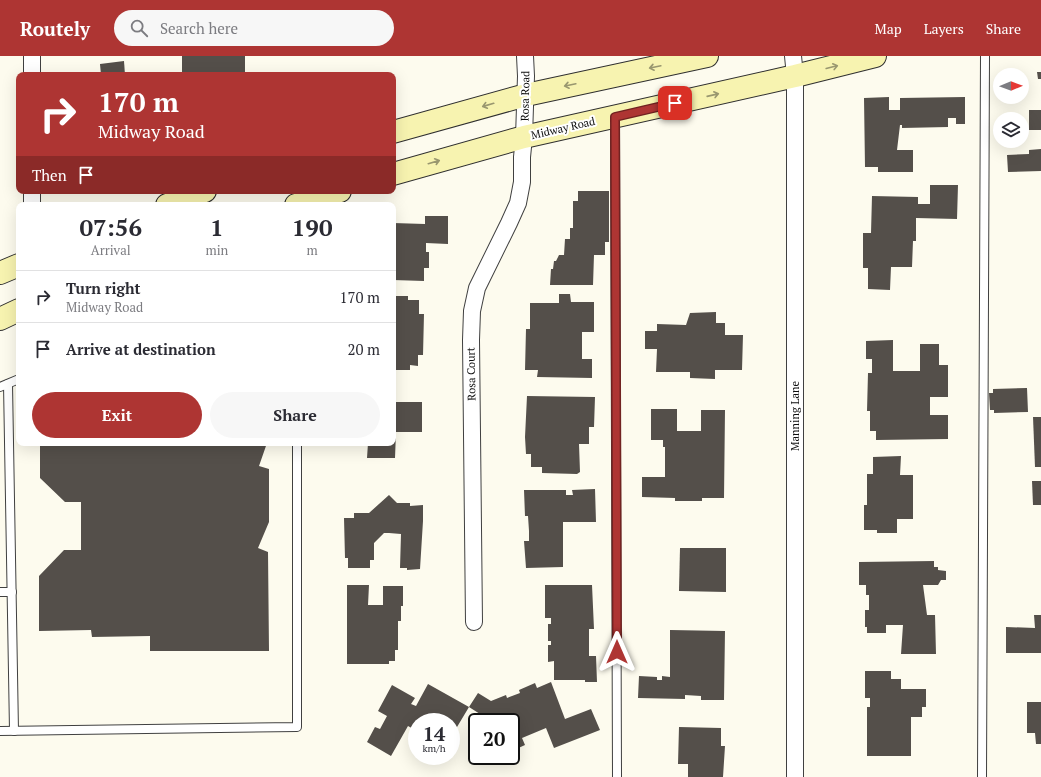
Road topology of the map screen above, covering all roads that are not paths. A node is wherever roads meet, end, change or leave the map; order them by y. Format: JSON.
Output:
{"nodes":[{"id":1,"x":32,"y":56,"type":"edge"},
{"id":2,"x":525,"y":56,"type":"edge"},
{"id":3,"x":707,"y":56,"type":"edge"},
{"id":4,"x":875,"y":56,"type":"edge"},
{"id":5,"x":985,"y":56,"type":"edge"},
{"id":6,"x":794,"y":66,"type":"edge"},
{"id":7,"x":32,"y":72,"type":"edge"},
{"id":8,"x":526,"y":95,"type":"junction"},
{"id":9,"x":615,"y":117,"type":"junction"},
{"id":10,"x":396,"y":131,"type":"edge"},
{"id":11,"x":524,"y":137,"type":"junction"},
{"id":12,"x":396,"y":173,"type":"edge"},
{"id":13,"x":197,"y":194,"type":"edge"},
{"id":14,"x":331,"y":194,"type":"edge"},
{"id":15,"x":175,"y":202,"type":"edge"},
{"id":16,"x":305,"y":202,"type":"edge"},
{"id":17,"x":16,"y":266,"type":"edge"},
{"id":18,"x":0,"y":273,"type":"edge"},
{"id":19,"x":16,"y":311,"type":"edge"},
{"id":20,"x":0,"y":319,"type":"edge"},
{"id":21,"x":16,"y":380,"type":"edge"},
{"id":22,"x":4,"y":386,"type":"edge"},
{"id":23,"x":297,"y":446,"type":"edge"},
{"id":24,"x":0,"y":592,"type":"edge"},
{"id":25,"x":12,"y":592,"type":"junction"},
{"id":26,"x":474,"y":622,"type":"dead end"},
{"id":27,"x":0,"y":731,"type":"edge"},
{"id":28,"x":14,"y":731,"type":"junction"},
{"id":29,"x":617,"y":777,"type":"edge"},
{"id":30,"x":795,"y":777,"type":"edge"},
{"id":31,"x":982,"y":777,"type":"edge"}],
"edges":[{"from":1,"to":7,"type":"street"},
{"from":2,"to":8,"type":"street","name":"Rosa Road"},
{"from":3,"to":8,"type":"main road","one_way":true},
{"from":6,"to":4,"type":"main road","name":"Midway Road","one_way":true},
{"from":5,"to":31,"type":"lane"},
{"from":9,"to":6,"type":"main road","name":"Midway Road","one_way":true},
{"from":6,"to":30,"type":"street","name":"Manning Lane"},
{"from":8,"to":10,"type":"main road","one_way":true},
{"from":8,"to":11,"type":"street","name":"Rosa Road"},
{"from":9,"to":11,"type":"main road","name":"Midway Road"},
{"from":9,"to":29,"type":"lane"},
{"from":12,"to":11,"type":"main road","name":"Midway Road","one_way":true},
{"from":11,"to":26,"type":"street","name":"Rosa Court"},
{"from":13,"to":15,"type":"main road"},
{"from":14,"to":16,"type":"main road"},
{"from":17,"to":18,"type":"main road"},
{"from":19,"to":20,"type":"main road"},
{"from":21,"to":22,"type":"lane"},
{"from":22,"to":25,"type":"lane"},
{"from":23,"to":28,"type":"lane"},
{"from":24,"to":25,"type":"lane"},
{"from":25,"to":28,"type":"lane"},
{"from":27,"to":28,"type":"lane"}]}
